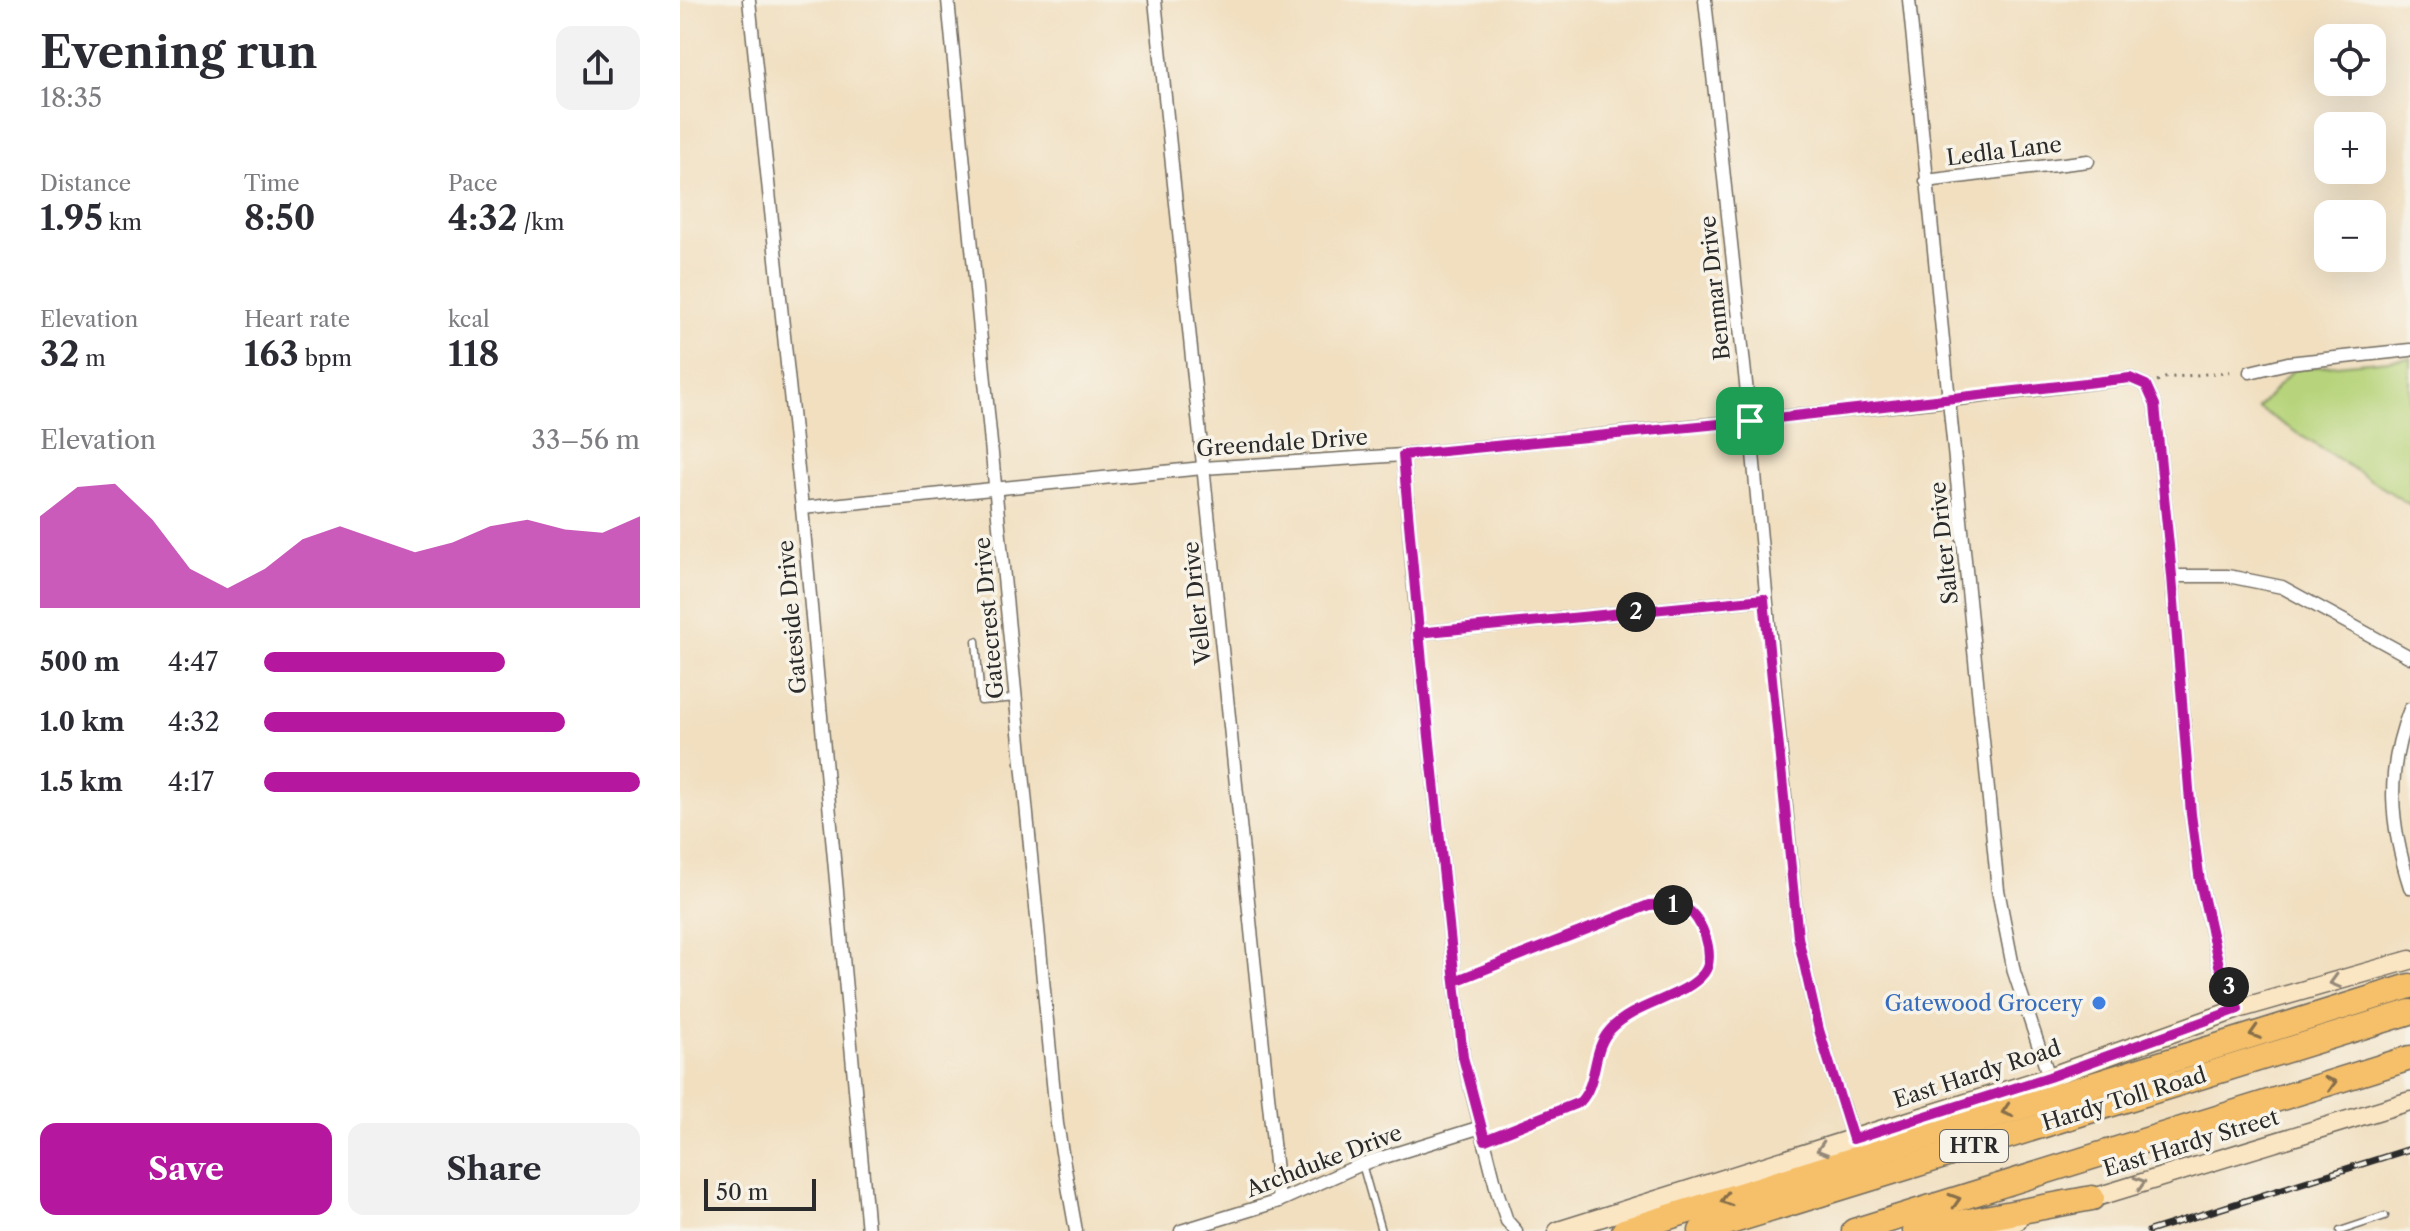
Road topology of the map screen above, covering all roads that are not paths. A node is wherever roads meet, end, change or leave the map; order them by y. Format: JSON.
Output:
{"nodes":[{"id":1,"x":749,"y":0,"type":"edge"},
{"id":2,"x":948,"y":0,"type":"edge"},
{"id":3,"x":1155,"y":0,"type":"edge"},
{"id":4,"x":1705,"y":0,"type":"edge"},
{"id":5,"x":1909,"y":0,"type":"edge"},
{"id":6,"x":2088,"y":161,"type":"dead end"},
{"id":7,"x":1926,"y":181,"type":"junction"},
{"id":8,"x":2410,"y":350,"type":"edge"},
{"id":9,"x":2250,"y":372,"type":"road end"},
{"id":10,"x":1950,"y":400,"type":"junction"},
{"id":11,"x":1750,"y":421,"type":"junction"},
{"id":12,"x":1403,"y":455,"type":"junction"},
{"id":13,"x":1203,"y":468,"type":"junction"},
{"id":14,"x":997,"y":488,"type":"junction"},
{"id":15,"x":802,"y":508,"type":"junction"},
{"id":16,"x":2172,"y":576,"type":"junction"},
{"id":17,"x":1764,"y":599,"type":"junction"},
{"id":18,"x":1418,"y":633,"type":"junction"},
{"id":19,"x":976,"y":641,"type":"dead end"},
{"id":20,"x":2410,"y":657,"type":"edge"},
{"id":21,"x":1017,"y":698,"type":"junction"},
{"id":22,"x":2410,"y":709,"type":"edge"},
{"id":23,"x":2410,"y":887,"type":"edge"},
{"id":24,"x":2410,"y":960,"type":"edge"},
{"id":25,"x":1455,"y":981,"type":"junction"},
{"id":26,"x":2410,"y":987,"type":"edge"},
{"id":27,"x":2238,"y":1009,"type":"junction"},
{"id":28,"x":2410,"y":1012,"type":"edge"},
{"id":29,"x":2410,"y":1058,"type":"edge"},
{"id":30,"x":2247,"y":1061,"type":"junction"},
{"id":31,"x":2049,"y":1077,"type":"junction"},
{"id":32,"x":2410,"y":1101,"type":"edge"},
{"id":33,"x":1483,"y":1133,"type":"junction"},
{"id":34,"x":1853,"y":1139,"type":"junction"},
{"id":35,"x":1362,"y":1164,"type":"junction"},
{"id":36,"x":2092,"y":1198,"type":"junction"},
{"id":37,"x":1279,"y":1201,"type":"junction"},
{"id":38,"x":2385,"y":1216,"type":"dead end"},
{"id":39,"x":868,"y":1231,"type":"edge"},
{"id":40,"x":1076,"y":1231,"type":"edge"},
{"id":41,"x":1181,"y":1231,"type":"edge"},
{"id":42,"x":1381,"y":1231,"type":"edge"},
{"id":43,"x":1516,"y":1231,"type":"edge"},
{"id":44,"x":1558,"y":1231,"type":"edge"},
{"id":45,"x":1624,"y":1231,"type":"edge"},
{"id":46,"x":1701,"y":1231,"type":"edge"},
{"id":47,"x":1854,"y":1231,"type":"edge"},
{"id":48,"x":1915,"y":1231,"type":"edge"},
{"id":49,"x":1986,"y":1231,"type":"edge"},
{"id":50,"x":2340,"y":1231,"type":"edge"}],
"edges":[{"from":1,"to":15,"type":"street","name":"Gateside Drive"},
{"from":2,"to":14,"type":"street","name":"Gatecrest Drive"},
{"from":3,"to":13,"type":"street","name":"Veller Drive"},
{"from":4,"to":11,"type":"street","name":"Benmar Drive"},
{"from":5,"to":7,"type":"street","name":"Salter Drive"},
{"from":6,"to":7,"type":"street","name":"Ledla Lane"},
{"from":7,"to":10,"type":"street","name":"Salter Drive"},
{"from":8,"to":9,"type":"street"},
{"from":10,"to":11,"type":"street","name":"Greendale Drive"},
{"from":10,"to":16,"type":"street","name":"Greendale Drive"},
{"from":10,"to":31,"type":"street","name":"Salter Drive"},
{"from":11,"to":12,"type":"street","name":"Greendale Drive"},
{"from":11,"to":17,"type":"street","name":"Benmar Drive"},
{"from":12,"to":13,"type":"street","name":"Greendale Drive"},
{"from":12,"to":18,"type":"street"},
{"from":13,"to":14,"type":"street","name":"Greendale Drive"},
{"from":13,"to":37,"type":"street","name":"Veller Drive"},
{"from":14,"to":15,"type":"street","name":"Greendale Drive"},
{"from":14,"to":21,"type":"street","name":"Gatecrest Drive"},
{"from":15,"to":39,"type":"street","name":"Gateside Drive"},
{"from":16,"to":20,"type":"street"},
{"from":16,"to":27,"type":"street"},
{"from":17,"to":18,"type":"street"},
{"from":17,"to":34,"type":"street","name":"Benmar Drive"},
{"from":18,"to":25,"type":"street"},
{"from":19,"to":21,"type":"lane"},
{"from":21,"to":40,"type":"street","name":"Gatecrest Drive"},
{"from":22,"to":23,"type":"street"},
{"from":24,"to":27,"type":"main road","name":"East Hardy Road","one_way":true},
{"from":25,"to":33,"type":"street"},
{"from":25,"to":33,"type":"lane"},
{"from":26,"to":30,"type":"highway"},
{"from":26,"to":45,"type":"highway","one_way":true},
{"from":27,"to":31,"type":"main road","name":"East Hardy Road"},
{"from":28,"to":30,"type":"highway","name":"Hardy Toll Road","number":"HTR"},
{"from":47,"to":29,"type":"highway","name":"Hardy Toll Road","number":"HTR","one_way":true},
{"from":30,"to":46,"type":"highway","name":"Hardy Toll Road","number":"HTR"},
{"from":31,"to":34,"type":"main road","name":"East Hardy Road"},
{"from":36,"to":32,"type":"main road","name":"East Hardy Street","one_way":true},
{"from":33,"to":35,"type":"street","name":"Archduke Drive"},
{"from":33,"to":43,"type":"street"},
{"from":34,"to":44,"type":"main road","name":"East Hardy Road","one_way":true},
{"from":35,"to":37,"type":"street","name":"Archduke Drive"},
{"from":35,"to":42,"type":"lane"},
{"from":36,"to":48,"type":"highway"},
{"from":36,"to":49,"type":"main road","name":"East Hardy Street"},
{"from":37,"to":41,"type":"street","name":"Archduke Drive"},
{"from":38,"to":50,"type":"lane"}]}
